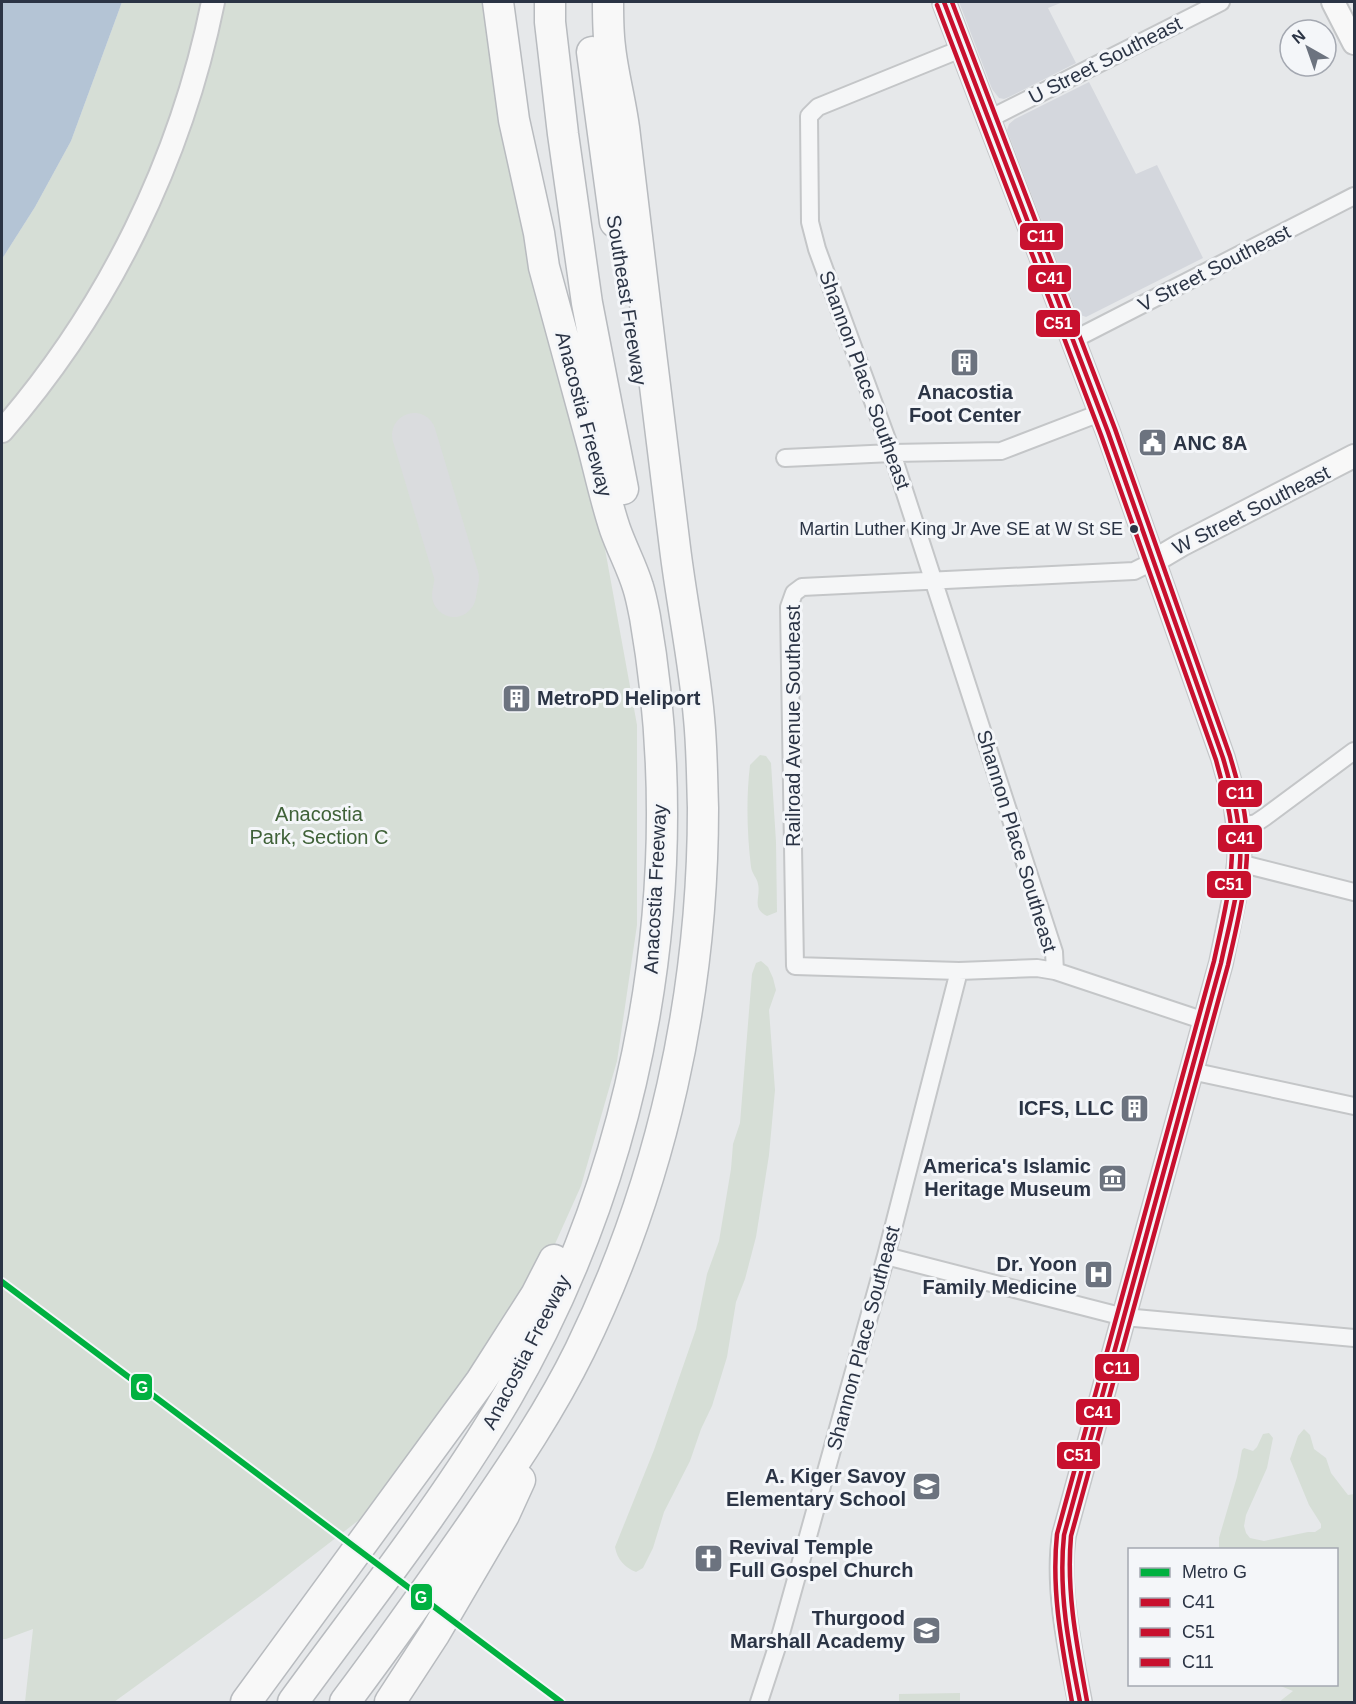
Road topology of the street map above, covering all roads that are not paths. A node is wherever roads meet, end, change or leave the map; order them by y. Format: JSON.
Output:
{"nodes":[{"id":1,"x":213,"y":2,"type":"edge"},
{"id":2,"x":498,"y":2,"type":"edge"},
{"id":3,"x":588,"y":2,"type":"edge"},
{"id":4,"x":608,"y":2,"type":"edge"},
{"id":5,"x":626,"y":2,"type":"edge"},
{"id":6,"x":944,"y":2,"type":"edge"},
{"id":7,"x":1221,"y":2,"type":"edge"},
{"id":8,"x":1333,"y":2,"type":"edge"},
{"id":9,"x":549,"y":8,"type":"edge"},
{"id":10,"x":1354,"y":43,"type":"edge"},
{"id":11,"x":961,"y":49,"type":"junction"},
{"id":12,"x":989,"y":118,"type":"junction"},
{"id":13,"x":624,"y":129,"type":"junction"},
{"id":14,"x":1354,"y":196,"type":"edge"},
{"id":15,"x":1073,"y":340,"type":"junction"},
{"id":16,"x":1100,"y":413,"type":"junction"},
{"id":17,"x":2,"y":431,"type":"edge"},
{"id":18,"x":892,"y":453,"type":"junction"},
{"id":19,"x":1354,"y":456,"type":"edge"},
{"id":20,"x":785,"y":458,"type":"dead end"},
{"id":21,"x":1154,"y":561,"type":"junction"},
{"id":22,"x":934,"y":579,"type":"junction"},
{"id":23,"x":639,"y":587,"type":"junction"},
{"id":24,"x":681,"y":597,"type":"junction"},
{"id":25,"x":1354,"y":751,"type":"edge"},
{"id":26,"x":1239,"y":827,"type":"junction"},
{"id":27,"x":1239,"y":863,"type":"junction"},
{"id":28,"x":1354,"y":892,"type":"edge"},
{"id":29,"x":959,"y":971,"type":"junction"},
{"id":30,"x":1055,"y":971,"type":"junction"},
{"id":31,"x":1205,"y":1022,"type":"junction"},
{"id":32,"x":1191,"y":1071,"type":"junction"},
{"id":33,"x":1354,"y":1106,"type":"edge"},
{"id":34,"x":611,"y":1155,"type":"junction"},
{"id":35,"x":886,"y":1256,"type":"junction"},
{"id":36,"x":1124,"y":1317,"type":"junction"},
{"id":37,"x":1354,"y":1338,"type":"edge"},
{"id":38,"x":566,"y":1379,"type":"junction"},
{"id":39,"x":246,"y":1702,"type":"edge"},
{"id":40,"x":293,"y":1702,"type":"edge"},
{"id":41,"x":345,"y":1702,"type":"edge"},
{"id":42,"x":390,"y":1702,"type":"edge"},
{"id":43,"x":759,"y":1702,"type":"edge"},
{"id":44,"x":1078,"y":1702,"type":"edge"}],
"edges":[{"from":1,"to":17,"type":"main road"},
{"from":2,"to":23,"type":"highway","name":"Anacostia Freeway"},
{"from":3,"to":24,"type":"highway","name":"Southeast Freeway"},
{"from":4,"to":13,"type":"highway"},
{"from":5,"to":13,"type":"highway"},
{"from":6,"to":11,"type":"main road"},
{"from":7,"to":12,"type":"street","name":"U Street Southeast"},
{"from":8,"to":10,"type":"main road"},
{"from":9,"to":23,"type":"highway","name":"Southeast Freeway"},
{"from":11,"to":12,"type":"main road"},
{"from":11,"to":18,"type":"street","name":"Shannon Place Southeast"},
{"from":12,"to":15,"type":"main road"},
{"from":13,"to":24,"type":"highway"},
{"from":14,"to":15,"type":"street","name":"V Street Southeast"},
{"from":15,"to":16,"type":"main road"},
{"from":16,"to":18,"type":"street"},
{"from":16,"to":21,"type":"main road"},
{"from":18,"to":20,"type":"street"},
{"from":18,"to":22,"type":"street","name":"Shannon Place Southeast"},
{"from":19,"to":21,"type":"main road","name":"W Street Southeast"},
{"from":21,"to":22,"type":"street","name":"W Street Southeast"},
{"from":21,"to":26,"type":"main road"},
{"from":22,"to":29,"type":"street","name":"Railroad Avenue Southeast"},
{"from":22,"to":30,"type":"street","name":"Shannon Place Southeast"},
{"from":23,"to":34,"type":"highway","name":"Anacostia Freeway"},
{"from":24,"to":38,"type":"highway"},
{"from":25,"to":26,"type":"street"},
{"from":26,"to":27,"type":"main road"},
{"from":27,"to":28,"type":"street"},
{"from":27,"to":31,"type":"main road"},
{"from":29,"to":30,"type":"street"},
{"from":29,"to":35,"type":"street","name":"Shannon Place Southeast"},
{"from":30,"to":31,"type":"street"},
{"from":31,"to":32,"type":"main road"},
{"from":32,"to":33,"type":"street"},
{"from":32,"to":36,"type":"main road"},
{"from":34,"to":39,"type":"highway"},
{"from":34,"to":40,"type":"highway","name":"Anacostia Freeway"},
{"from":35,"to":36,"type":"street"},
{"from":35,"to":43,"type":"street","name":"Shannon Place Southeast"},
{"from":36,"to":37,"type":"street"},
{"from":36,"to":44,"type":"main road"},
{"from":38,"to":41,"type":"highway"},
{"from":38,"to":42,"type":"highway"}]}
